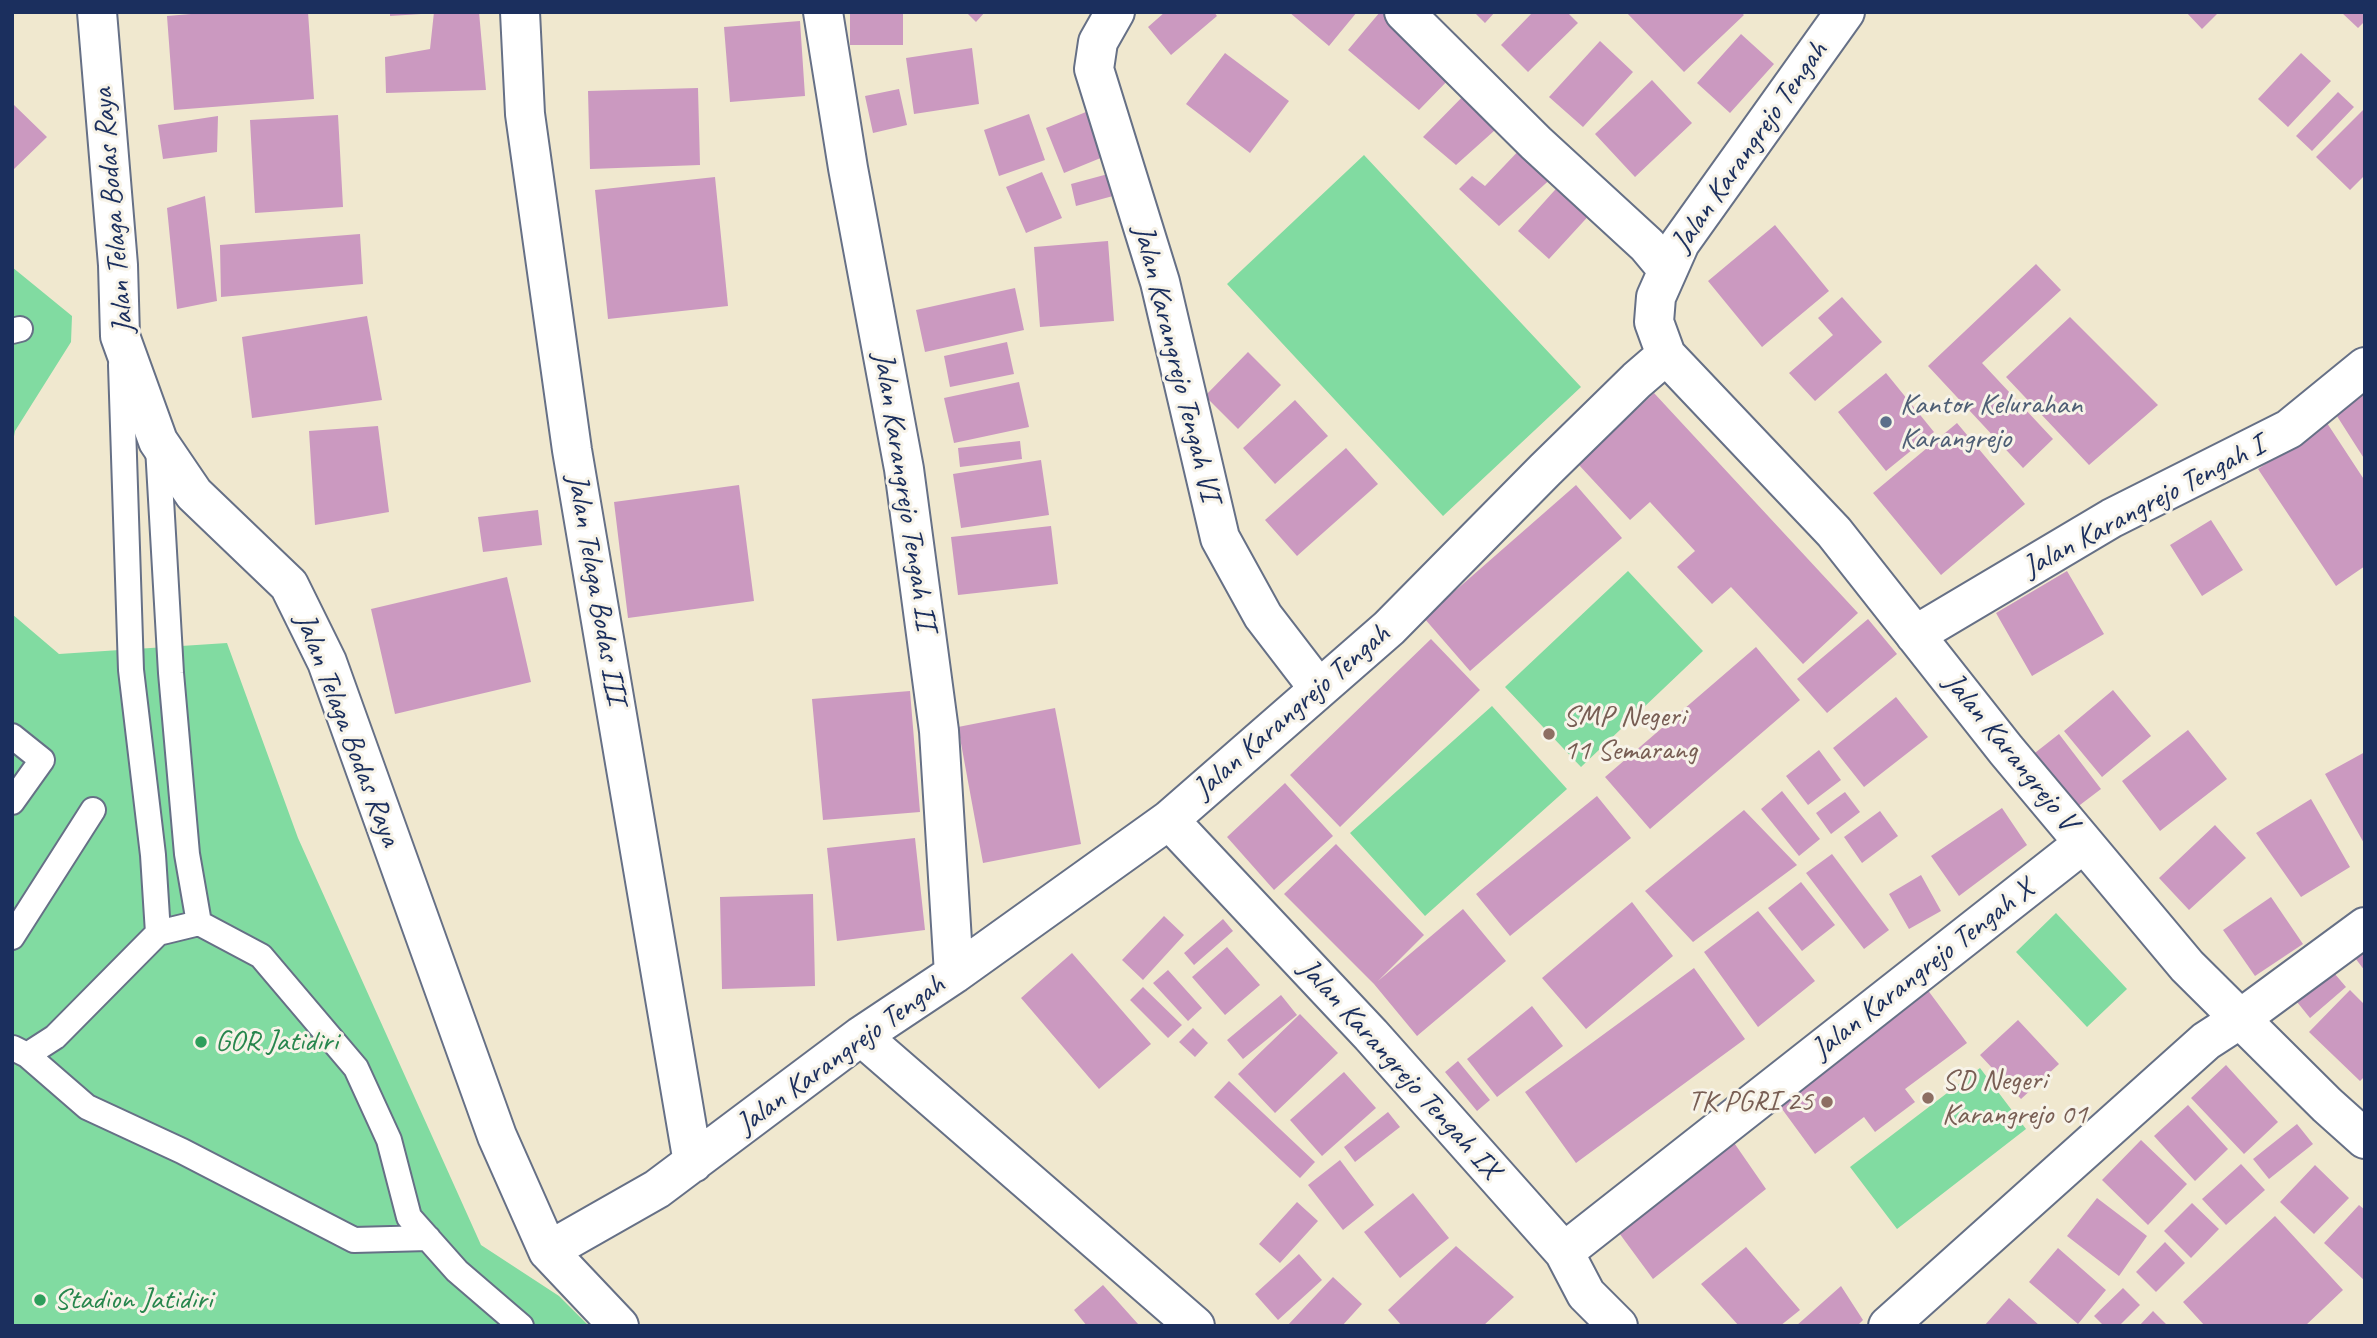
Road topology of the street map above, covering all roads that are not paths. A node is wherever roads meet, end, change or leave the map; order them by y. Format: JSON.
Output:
{"nodes":[{"id":1,"x":97,"y":12,"type":"edge"},
{"id":2,"x":520,"y":12,"type":"edge"},
{"id":3,"x":823,"y":12,"type":"edge"},
{"id":4,"x":1404,"y":12,"type":"edge"},
{"id":5,"x":1845,"y":12,"type":"edge"},
{"id":6,"x":1113,"y":15,"type":"edge"},
{"id":7,"x":1667,"y":269,"type":"junction"},
{"id":8,"x":120,"y":335,"type":"junction"},
{"id":9,"x":1666,"y":355,"type":"junction"},
{"id":10,"x":2365,"y":367,"type":"edge"},
{"id":11,"x":158,"y":441,"type":"junction"},
{"id":12,"x":1915,"y":635,"type":"junction"},
{"id":13,"x":1319,"y":689,"type":"junction"},
{"id":14,"x":12,"y":736,"type":"edge"},
{"id":15,"x":12,"y":802,"type":"edge"},
{"id":16,"x":93,"y":810,"type":"dead end"},
{"id":17,"x":1169,"y":820,"type":"junction"},
{"id":18,"x":2084,"y":843,"type":"junction"},
{"id":19,"x":199,"y":923,"type":"junction"},
{"id":20,"x":2365,"y":927,"type":"edge"},
{"id":21,"x":158,"y":933,"type":"junction"},
{"id":22,"x":12,"y":937,"type":"edge"},
{"id":23,"x":954,"y":974,"type":"junction"},
{"id":24,"x":2240,"y":1019,"type":"junction"},
{"id":25,"x":861,"y":1036,"type":"junction"},
{"id":26,"x":20,"y":1051,"type":"edge"},
{"id":27,"x":2365,"y":1139,"type":"edge"},
{"id":28,"x":693,"y":1163,"type":"junction"},
{"id":29,"x":428,"y":1238,"type":"junction"},
{"id":30,"x":548,"y":1251,"type":"junction"},
{"id":31,"x":1564,"y":1252,"type":"junction"},
{"id":32,"x":521,"y":1326,"type":"edge"},
{"id":33,"x":619,"y":1326,"type":"edge"},
{"id":34,"x":1195,"y":1326,"type":"edge"},
{"id":35,"x":1618,"y":1326,"type":"edge"},
{"id":36,"x":1888,"y":1326,"type":"edge"}],
"edges":[{"from":1,"to":8,"type":"street","name":"Jalan Telaga Bodas Raya"},
{"from":2,"to":28,"type":"street","name":"Jalan Telaga Bodas III"},
{"from":3,"to":23,"type":"street","name":"Jalan Karangrejo Tengah II"},
{"from":4,"to":7,"type":"street"},
{"from":5,"to":7,"type":"street","name":"Jalan Karangrejo Tengah"},
{"from":6,"to":13,"type":"street","name":"Jalan Karangrejo Tengah VI"},
{"from":7,"to":9,"type":"street","name":"Jalan Karangrejo Tengah"},
{"from":8,"to":11,"type":"street","name":"Jalan Telaga Bodas Raya"},
{"from":8,"to":21,"type":"lane"},
{"from":9,"to":12,"type":"street","name":"Jalan Karangrejo V"},
{"from":9,"to":13,"type":"street","name":"Jalan Karangrejo Tengah"},
{"from":10,"to":12,"type":"street","name":"Jalan Karangrejo Tengah I"},
{"from":11,"to":19,"type":"lane"},
{"from":11,"to":30,"type":"street","name":"Jalan Telaga Bodas Raya"},
{"from":12,"to":18,"type":"street","name":"Jalan Karangrejo V"},
{"from":13,"to":17,"type":"street","name":"Jalan Karangrejo Tengah"},
{"from":14,"to":15,"type":"lane"},
{"from":16,"to":22,"type":"lane"},
{"from":17,"to":23,"type":"street","name":"Jalan Karangrejo Tengah"},
{"from":17,"to":31,"type":"street","name":"Jalan Karangrejo Tengah IX"},
{"from":18,"to":24,"type":"street","name":"Jalan Karangrejo V"},
{"from":18,"to":31,"type":"street","name":"Jalan Karangrejo Tengah X"},
{"from":19,"to":21,"type":"lane"},
{"from":19,"to":29,"type":"lane"},
{"from":20,"to":24,"type":"street"},
{"from":21,"to":26,"type":"lane"},
{"from":23,"to":25,"type":"street","name":"Jalan Karangrejo Tengah"},
{"from":24,"to":27,"type":"street","name":"Jalan Karangrejo V"},
{"from":24,"to":36,"type":"street"},
{"from":25,"to":28,"type":"street","name":"Jalan Karangrejo Tengah"},
{"from":25,"to":34,"type":"street"},
{"from":26,"to":29,"type":"lane"},
{"from":28,"to":30,"type":"street","name":"Jalan Karangrejo Tengah"},
{"from":29,"to":32,"type":"lane"},
{"from":30,"to":33,"type":"street","name":"Jalan Telaga Bodas Raya"},
{"from":31,"to":35,"type":"street","name":"Jalan Karangrejo Tengah IX"}]}
